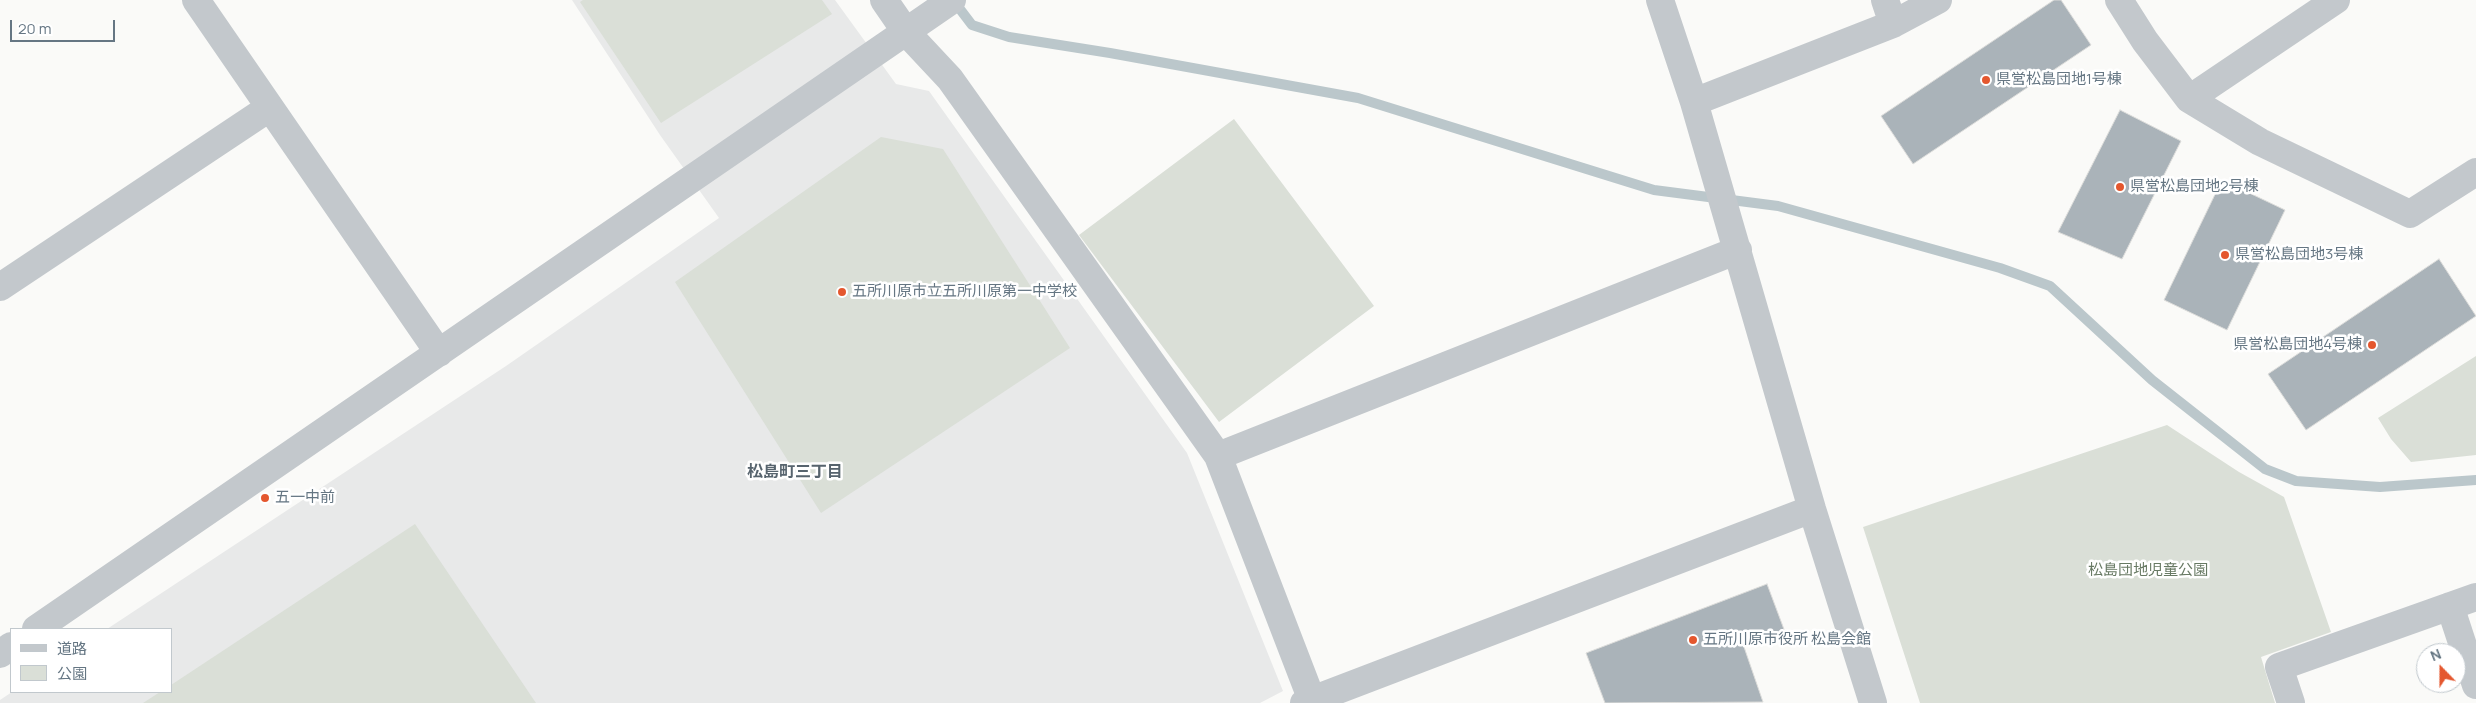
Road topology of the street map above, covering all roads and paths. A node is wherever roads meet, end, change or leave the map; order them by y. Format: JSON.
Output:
{"nodes":[{"id":1,"x":196,"y":0,"type":"edge"},
{"id":2,"x":884,"y":0,"type":"edge"},
{"id":3,"x":952,"y":0,"type":"edge"},
{"id":4,"x":1660,"y":0,"type":"edge"},
{"id":5,"x":1938,"y":0,"type":"edge"},
{"id":6,"x":2119,"y":0,"type":"edge"},
{"id":7,"x":2336,"y":0,"type":"edge"},
{"id":8,"x":1889,"y":12,"type":"edge"},
{"id":9,"x":915,"y":26,"type":"junction"},
{"id":10,"x":2189,"y":99,"type":"junction"},
{"id":11,"x":1694,"y":102,"type":"junction"},
{"id":12,"x":269,"y":108,"type":"junction"},
{"id":13,"x":2476,"y":172,"type":"edge"},
{"id":14,"x":1736,"y":240,"type":"junction"},
{"id":15,"x":0,"y":287,"type":"edge"},
{"id":16,"x":439,"y":353,"type":"junction"},
{"id":17,"x":1218,"y":456,"type":"junction"},
{"id":18,"x":1812,"y":509,"type":"junction"},
{"id":19,"x":2476,"y":597,"type":"edge"},
{"id":20,"x":2450,"y":606,"type":"junction"},
{"id":21,"x":37,"y":628,"type":"edge"},
{"id":22,"x":2476,"y":685,"type":"edge"},
{"id":23,"x":1310,"y":702,"type":"edge"},
{"id":24,"x":1874,"y":703,"type":"edge"},
{"id":25,"x":2291,"y":703,"type":"edge"}],
"edges":[{"from":1,"to":12,"type":"street"},
{"from":2,"to":9,"type":"street"},
{"from":3,"to":9,"type":"street"},
{"from":4,"to":11,"type":"street"},
{"from":5,"to":8,"type":"street"},
{"from":6,"to":10,"type":"street"},
{"from":7,"to":10,"type":"street"},
{"from":8,"to":11,"type":"street"},
{"from":9,"to":16,"type":"street"},
{"from":9,"to":17,"type":"street"},
{"from":10,"to":13,"type":"street"},
{"from":11,"to":14,"type":"street"},
{"from":12,"to":15,"type":"street"},
{"from":12,"to":16,"type":"street"},
{"from":14,"to":17,"type":"street"},
{"from":14,"to":18,"type":"street"},
{"from":16,"to":21,"type":"street"},
{"from":17,"to":23,"type":"street"},
{"from":18,"to":23,"type":"street"},
{"from":18,"to":24,"type":"street"},
{"from":19,"to":20,"type":"street"},
{"from":20,"to":22,"type":"street"},
{"from":20,"to":25,"type":"street"}]}
